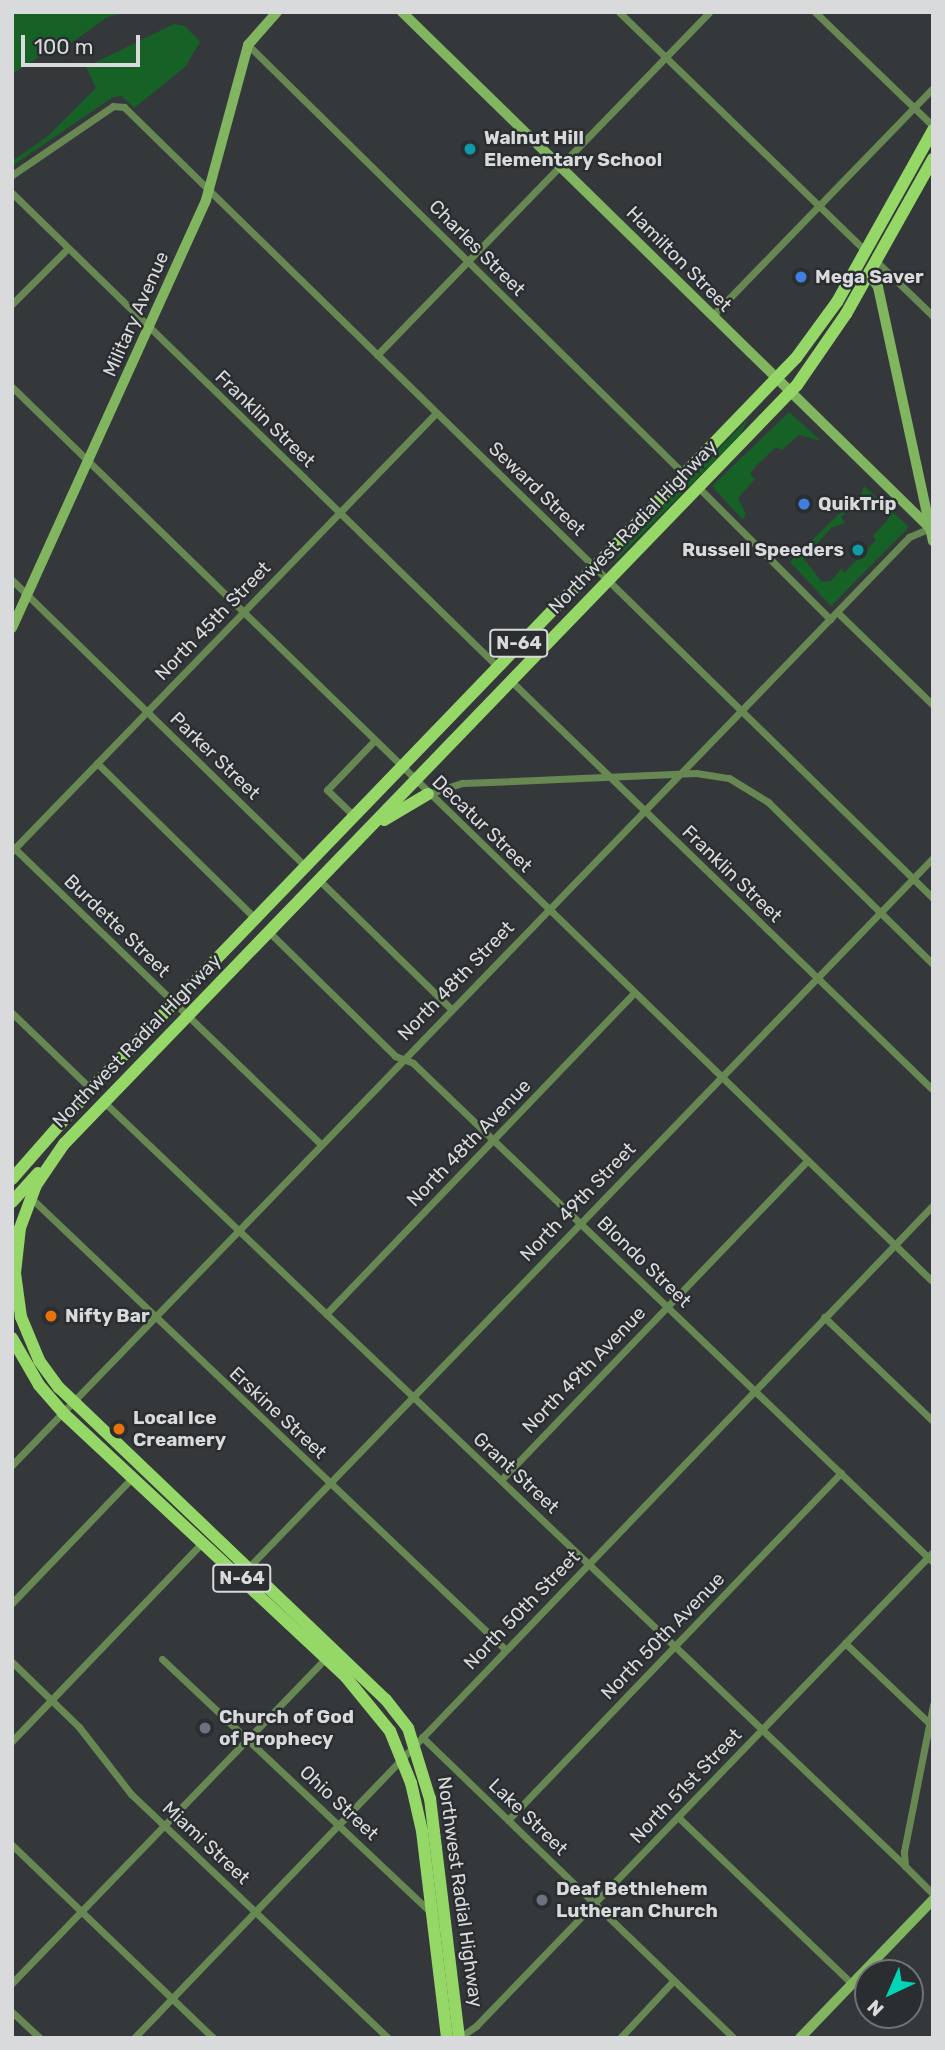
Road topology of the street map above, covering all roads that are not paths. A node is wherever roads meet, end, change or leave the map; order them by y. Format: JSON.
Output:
{"nodes":[{"id":1,"x":277,"y":12,"type":"edge"},
{"id":2,"x":402,"y":12,"type":"edge"},
{"id":3,"x":619,"y":12,"type":"edge"},
{"id":4,"x":709,"y":12,"type":"edge"},
{"id":5,"x":816,"y":12,"type":"edge"},
{"id":6,"x":248,"y":45,"type":"junction"},
{"id":7,"x":666,"y":57,"type":"junction"},
{"id":8,"x":933,"y":88,"type":"edge"},
{"id":9,"x":913,"y":108,"type":"junction"},
{"id":10,"x":933,"y":128,"type":"edge"},
{"id":11,"x":933,"y":159,"type":"edge"},
{"id":12,"x":560,"y":166,"type":"junction"},
{"id":13,"x":12,"y":175,"type":"edge"},
{"id":14,"x":210,"y":191,"type":"junction"},
{"id":15,"x":12,"y":193,"type":"edge"},
{"id":16,"x":819,"y":206,"type":"junction"},
{"id":17,"x":68,"y":248,"type":"junction"},
{"id":18,"x":866,"y":251,"type":"junction"},
{"id":19,"x":468,"y":261,"type":"junction"},
{"id":20,"x":876,"y":261,"type":"junction"},
{"id":21,"x":869,"y":274,"type":"junction"},
{"id":22,"x":12,"y":304,"type":"edge"},
{"id":23,"x":712,"y":316,"type":"junction"},
{"id":24,"x":933,"y":316,"type":"edge"},
{"id":25,"x":149,"y":327,"type":"junction"},
{"id":26,"x":377,"y":355,"type":"junction"},
{"id":27,"x":776,"y":379,"type":"junction"},
{"id":28,"x":12,"y":387,"type":"edge"},
{"id":29,"x":789,"y":393,"type":"junction"},
{"id":30,"x":436,"y":413,"type":"junction"},
{"id":31,"x":88,"y":461,"type":"junction"},
{"id":32,"x":684,"y":474,"type":"junction"},
{"id":33,"x":698,"y":487,"type":"junction"},
{"id":34,"x":339,"y":513,"type":"junction"},
{"id":35,"x":931,"y":529,"type":"edge"},
{"id":36,"x":933,"y":541,"type":"edge"},
{"id":37,"x":593,"y":567,"type":"junction"},
{"id":38,"x":12,"y":580,"type":"edge"},
{"id":39,"x":609,"y":580,"type":"junction"},
{"id":40,"x":27,"y":595,"type":"junction"},
{"id":41,"x":243,"y":612,"type":"junction"},
{"id":42,"x":837,"y":612,"type":"junction"},
{"id":43,"x":830,"y":619,"type":"junction"},
{"id":44,"x":12,"y":628,"type":"edge"},
{"id":45,"x":497,"y":666,"type":"junction"},
{"id":46,"x":510,"y":681,"type":"junction"},
{"id":47,"x":933,"y":705,"type":"edge"},
{"id":48,"x":741,"y":710,"type":"junction"},
{"id":49,"x":146,"y":711,"type":"junction"},
{"id":50,"x":374,"y":741,"type":"junction"},
{"id":51,"x":97,"y":763,"type":"junction"},
{"id":52,"x":401,"y":767,"type":"junction"},
{"id":53,"x":679,"y":774,"type":"junction"},
{"id":54,"x":609,"y":777,"type":"junction"},
{"id":55,"x":414,"y":780,"type":"junction"},
{"id":56,"x":428,"y":794,"type":"junction"},
{"id":57,"x":644,"y":811,"type":"junction"},
{"id":58,"x":354,"y":816,"type":"junction"},
{"id":59,"x":361,"y":836,"type":"junction"},
{"id":60,"x":13,"y":849,"type":"edge"},
{"id":61,"x":933,"y":858,"type":"edge"},
{"id":62,"x":305,"y":866,"type":"junction"},
{"id":63,"x":913,"y":878,"type":"junction"},
{"id":64,"x":319,"y":880,"type":"junction"},
{"id":65,"x":933,"y":898,"type":"edge"},
{"id":66,"x":548,"y":910,"type":"junction"},
{"id":67,"x":880,"y":912,"type":"junction"},
{"id":68,"x":255,"y":918,"type":"junction"},
{"id":69,"x":269,"y":932,"type":"junction"},
{"id":70,"x":933,"y":964,"type":"edge"},
{"id":71,"x":817,"y":978,"type":"junction"},
{"id":72,"x":634,"y":993,"type":"junction"},
{"id":73,"x":174,"y":1002,"type":"junction"},
{"id":74,"x":451,"y":1009,"type":"junction"},
{"id":75,"x":12,"y":1013,"type":"edge"},
{"id":76,"x":188,"y":1016,"type":"junction"},
{"id":77,"x":403,"y":1059,"type":"junction"},
{"id":78,"x":720,"y":1077,"type":"junction"},
{"id":79,"x":91,"y":1089,"type":"junction"},
{"id":80,"x":933,"y":1090,"type":"edge"},
{"id":81,"x":105,"y":1102,"type":"junction"},
{"id":82,"x":60,"y":1122,"type":"junction"},
{"id":83,"x":494,"y":1140,"type":"junction"},
{"id":84,"x":64,"y":1144,"type":"junction"},
{"id":85,"x":321,"y":1144,"type":"junction"},
{"id":86,"x":807,"y":1161,"type":"junction"},
{"id":87,"x":12,"y":1166,"type":"edge"},
{"id":88,"x":12,"y":1179,"type":"edge"},
{"id":89,"x":30,"y":1198,"type":"junction"},
{"id":90,"x":12,"y":1202,"type":"edge"},
{"id":91,"x":933,"y":1205,"type":"edge"},
{"id":92,"x":580,"y":1223,"type":"junction"},
{"id":93,"x":238,"y":1231,"type":"junction"},
{"id":94,"x":894,"y":1245,"type":"junction"},
{"id":95,"x":933,"y":1282,"type":"edge"},
{"id":96,"x":667,"y":1306,"type":"junction"},
{"id":97,"x":12,"y":1314,"type":"edge"},
{"id":98,"x":326,"y":1314,"type":"junction"},
{"id":99,"x":154,"y":1317,"type":"junction"},
{"id":100,"x":824,"y":1317,"type":"junction"},
{"id":101,"x":12,"y":1338,"type":"edge"},
{"id":102,"x":39,"y":1360,"type":"junction"},
{"id":103,"x":754,"y":1390,"type":"junction"},
{"id":104,"x":414,"y":1396,"type":"junction"},
{"id":105,"x":68,"y":1408,"type":"junction"},
{"id":106,"x":933,"y":1421,"type":"edge"},
{"id":107,"x":12,"y":1465,"type":"edge"},
{"id":108,"x":841,"y":1473,"type":"junction"},
{"id":109,"x":134,"y":1476,"type":"junction"},
{"id":110,"x":501,"y":1480,"type":"junction"},
{"id":111,"x":330,"y":1483,"type":"junction"},
{"id":112,"x":203,"y":1542,"type":"junction"},
{"id":113,"x":931,"y":1557,"type":"edge"},
{"id":114,"x":588,"y":1563,"type":"junction"},
{"id":115,"x":247,"y":1570,"type":"junction"},
{"id":116,"x":12,"y":1603,"type":"edge"},
{"id":117,"x":845,"y":1643,"type":"junction"},
{"id":118,"x":674,"y":1647,"type":"junction"},
{"id":119,"x":505,"y":1649,"type":"junction"},
{"id":120,"x":326,"y":1658,"type":"junction"},
{"id":121,"x":162,"y":1659,"type":"dead end"},
{"id":122,"x":12,"y":1662,"type":"edge"},
{"id":123,"x":51,"y":1700,"type":"junction"},
{"id":124,"x":933,"y":1705,"type":"edge"},
{"id":125,"x":929,"y":1723,"type":"junction"},
{"id":126,"x":761,"y":1730,"type":"junction"},
{"id":127,"x":247,"y":1740,"type":"junction"},
{"id":128,"x":419,"y":1740,"type":"junction"},
{"id":129,"x":12,"y":1741,"type":"edge"},
{"id":130,"x":404,"y":1758,"type":"junction"},
{"id":131,"x":678,"y":1817,"type":"junction"},
{"id":132,"x":508,"y":1820,"type":"junction"},
{"id":133,"x":164,"y":1825,"type":"junction"},
{"id":134,"x":339,"y":1826,"type":"junction"},
{"id":135,"x":12,"y":1845,"type":"edge"},
{"id":136,"x":905,"y":1866,"type":"junction"},
{"id":137,"x":933,"y":1894,"type":"edge"},
{"id":138,"x":933,"y":1900,"type":"edge"},
{"id":139,"x":595,"y":1903,"type":"junction"},
{"id":140,"x":82,"y":1911,"type":"junction"},
{"id":141,"x":256,"y":1911,"type":"junction"},
{"id":142,"x":432,"y":1914,"type":"junction"},
{"id":143,"x":674,"y":1980,"type":"junction"},
{"id":144,"x":12,"y":1983,"type":"edge"},
{"id":145,"x":852,"y":1983,"type":"junction"},
{"id":146,"x":173,"y":1998,"type":"junction"},
{"id":147,"x":12,"y":2012,"type":"edge"},
{"id":148,"x":40,"y":2038,"type":"edge"},
{"id":149,"x":134,"y":2038,"type":"edge"},
{"id":150,"x":213,"y":2038,"type":"edge"},
{"id":151,"x":388,"y":2038,"type":"edge"},
{"id":152,"x":447,"y":2038,"type":"edge"},
{"id":153,"x":459,"y":2038,"type":"edge"},
{"id":154,"x":620,"y":2038,"type":"edge"},
{"id":155,"x":734,"y":2038,"type":"edge"},
{"id":156,"x":800,"y":2038,"type":"edge"}],
"edges":[{"from":1,"to":6,"type":"main road","name":"Military Avenue"},
{"from":2,"to":12,"type":"main road","name":"Hamilton Street"},
{"from":3,"to":7,"type":"street"},
{"from":4,"to":7,"type":"street"},
{"from":5,"to":9,"type":"street"},
{"from":6,"to":14,"type":"main road","name":"Military Avenue"},
{"from":6,"to":19,"type":"street","name":"Charles Street"},
{"from":7,"to":12,"type":"street"},
{"from":7,"to":16,"type":"street"},
{"from":8,"to":9,"type":"street"},
{"from":9,"to":10,"type":"street"},
{"from":9,"to":16,"type":"street"},
{"from":10,"to":18,"type":"main road","name":"Northwest Radial Highway","number":"N-64"},
{"from":11,"to":20,"type":"main road","name":"Northwest Radial Highway","number":"N-64"},
{"from":12,"to":19,"type":"street"},
{"from":12,"to":23,"type":"main road","name":"Hamilton Street"},
{"from":13,"to":14,"type":"street","name":"Seward Street"},
{"from":14,"to":25,"type":"main road","name":"Military Avenue"},
{"from":14,"to":26,"type":"street","name":"Seward Street"},
{"from":15,"to":17,"type":"street","name":"Franklin Street"},
{"from":16,"to":18,"type":"street"},
{"from":16,"to":23,"type":"street"},
{"from":17,"to":22,"type":"street"},
{"from":17,"to":25,"type":"street","name":"Franklin Street"},
{"from":18,"to":27,"type":"main road","name":"Northwest Radial Highway","number":"N-64"},
{"from":19,"to":26,"type":"street"},
{"from":19,"to":32,"type":"street","name":"Charles Street"},
{"from":20,"to":21,"type":"main road","name":"Northwest Radial Highway","number":"N-64"},
{"from":20,"to":24,"type":"street"},
{"from":21,"to":29,"type":"main road","name":"Northwest Radial Highway","number":"N-64"},
{"from":21,"to":35,"type":"main road"},
{"from":23,"to":27,"type":"main road","name":"Hamilton Street"},
{"from":25,"to":31,"type":"main road","name":"Military Avenue"},
{"from":25,"to":34,"type":"street","name":"Franklin Street"},
{"from":26,"to":30,"type":"street","name":"Seward Street"},
{"from":27,"to":29,"type":"main road","name":"Hamilton Street"},
{"from":27,"to":32,"type":"main road","name":"Northwest Radial Highway","number":"N-64"},
{"from":28,"to":31,"type":"street","name":"Decatur Street"},
{"from":29,"to":33,"type":"main road","name":"Northwest Radial Highway","number":"N-64"},
{"from":29,"to":35,"type":"main road","name":"Hamilton Street"},
{"from":30,"to":34,"type":"street","name":"North 45th Street"},
{"from":30,"to":37,"type":"street","name":"Seward Street"},
{"from":31,"to":40,"type":"main road","name":"Military Avenue"},
{"from":31,"to":41,"type":"street","name":"Decatur Street"},
{"from":32,"to":37,"type":"main road","name":"Northwest Radial Highway","number":"N-64"},
{"from":33,"to":39,"type":"main road","name":"Northwest Radial Highway","number":"N-64"},
{"from":33,"to":43,"type":"street"},
{"from":34,"to":41,"type":"street","name":"North 45th Street"},
{"from":34,"to":45,"type":"street","name":"Franklin Street"},
{"from":35,"to":36,"type":"main road"},
{"from":35,"to":42,"type":"street","name":"North 48th Street"},
{"from":37,"to":39,"type":"street","name":"Seward Street"},
{"from":37,"to":45,"type":"main road","name":"Northwest Radial Highway","number":"N-64"},
{"from":38,"to":40,"type":"street","name":"Parker Street"},
{"from":39,"to":46,"type":"main road","name":"Northwest Radial Highway","number":"N-64"},
{"from":39,"to":48,"type":"street","name":"Seward Street"},
{"from":40,"to":44,"type":"main road","name":"Military Avenue"},
{"from":40,"to":49,"type":"street","name":"Parker Street"},
{"from":41,"to":49,"type":"street","name":"North 45th Street"},
{"from":41,"to":50,"type":"street","name":"Decatur Street"},
{"from":42,"to":43,"type":"street","name":"North 48th Street"},
{"from":42,"to":47,"type":"street"},
{"from":43,"to":48,"type":"street","name":"North 48th Street"},
{"from":45,"to":52,"type":"main road","name":"Northwest Radial Highway","number":"N-64"},
{"from":46,"to":54,"type":"street","name":"Franklin Street"},
{"from":46,"to":55,"type":"main road","name":"Northwest Radial Highway","number":"N-64"},
{"from":48,"to":53,"type":"street","name":"North 48th Street"},
{"from":48,"to":63,"type":"street","name":"Seward Street"},
{"from":49,"to":51,"type":"street","name":"North 45th Street"},
{"from":49,"to":62,"type":"street","name":"Parker Street"},
{"from":50,"to":52,"type":"street","name":"Decatur Street"},
{"from":50,"to":58,"type":"street"},
{"from":51,"to":60,"type":"street","name":"North 45th Street"},
{"from":51,"to":68,"type":"street"},
{"from":52,"to":55,"type":"street","name":"Decatur Street"},
{"from":52,"to":58,"type":"main road","name":"Northwest Radial Highway","number":"N-64"},
{"from":53,"to":54,"type":"street"},
{"from":53,"to":57,"type":"street","name":"North 48th Street"},
{"from":53,"to":67,"type":"street"},
{"from":54,"to":56,"type":"street"},
{"from":54,"to":57,"type":"street","name":"Franklin Street"},
{"from":55,"to":56,"type":"street","name":"Decatur Street"},
{"from":55,"to":59,"type":"main road","name":"Northwest Radial Highway","number":"N-64"},
{"from":56,"to":59,"type":"main road"},
{"from":56,"to":66,"type":"street","name":"Decatur Street"},
{"from":57,"to":66,"type":"street","name":"North 48th Street"},
{"from":57,"to":71,"type":"street","name":"Franklin Street"},
{"from":58,"to":62,"type":"main road","name":"Northwest Radial Highway","number":"N-64"},
{"from":59,"to":64,"type":"main road","name":"Northwest Radial Highway","number":"N-64"},
{"from":60,"to":73,"type":"street","name":"Burdette Street"},
{"from":61,"to":63,"type":"street","name":"North 49th Street"},
{"from":62,"to":68,"type":"main road","name":"Northwest Radial Highway","number":"N-64"},
{"from":63,"to":65,"type":"street","name":"Seward Street"},
{"from":63,"to":67,"type":"street","name":"North 49th Street"},
{"from":64,"to":69,"type":"main road","name":"Northwest Radial Highway","number":"N-64"},
{"from":64,"to":74,"type":"street"},
{"from":66,"to":72,"type":"street","name":"Decatur Street"},
{"from":66,"to":74,"type":"street","name":"North 48th Street"},
{"from":67,"to":70,"type":"street"},
{"from":67,"to":71,"type":"street","name":"North 49th Street"},
{"from":68,"to":73,"type":"main road","name":"Northwest Radial Highway","number":"N-64"},
{"from":69,"to":76,"type":"main road","name":"Northwest Radial Highway","number":"N-64"},
{"from":69,"to":77,"type":"street","name":"Blondo Street"},
{"from":71,"to":78,"type":"street","name":"North 49th Street"},
{"from":71,"to":80,"type":"street","name":"Franklin Street"},
{"from":72,"to":78,"type":"street","name":"Decatur Street"},
{"from":72,"to":83,"type":"street","name":"North 48th Avenue"},
{"from":73,"to":76,"type":"street","name":"Burdette Street"},
{"from":73,"to":79,"type":"main road","name":"Northwest Radial Highway","number":"N-64"},
{"from":74,"to":77,"type":"street","name":"North 48th Street"},
{"from":75,"to":79,"type":"street"},
{"from":76,"to":81,"type":"main road","name":"Northwest Radial Highway","number":"N-64"},
{"from":76,"to":85,"type":"street","name":"Burdette Street"},
{"from":77,"to":83,"type":"street","name":"Blondo Street"},
{"from":77,"to":85,"type":"street","name":"North 48th Street"},
{"from":78,"to":86,"type":"street","name":"Decatur Street"},
{"from":78,"to":92,"type":"street","name":"North 49th Street"},
{"from":79,"to":82,"type":"main road","name":"Northwest Radial Highway","number":"N-64"},
{"from":81,"to":84,"type":"main road","name":"Northwest Radial Highway","number":"N-64"},
{"from":81,"to":93,"type":"street","name":"Grant Street"},
{"from":82,"to":87,"type":"main road"},
{"from":82,"to":88,"type":"main road","name":"Northwest Radial Highway","number":"N-64"},
{"from":83,"to":92,"type":"street","name":"Blondo Street"},
{"from":83,"to":98,"type":"street","name":"North 48th Avenue"},
{"from":84,"to":89,"type":"main road","name":"Northwest Radial Highway","number":"N-64"},
{"from":84,"to":90,"type":"main road"},
{"from":85,"to":93,"type":"street","name":"North 48th Street"},
{"from":86,"to":94,"type":"street","name":"Decatur Street"},
{"from":86,"to":96,"type":"street","name":"North 49th Avenue"},
{"from":89,"to":99,"type":"street","name":"Erskine Street"},
{"from":89,"to":102,"type":"main road","name":"Northwest Radial Highway","number":"N-64"},
{"from":91,"to":94,"type":"street","name":"North 50th Street"},
{"from":92,"to":96,"type":"street","name":"Blondo Street"},
{"from":92,"to":104,"type":"street","name":"North 49th Street"},
{"from":93,"to":98,"type":"street","name":"Grant Street"},
{"from":93,"to":99,"type":"street","name":"North 48th Street"},
{"from":94,"to":95,"type":"street","name":"Decatur Street"},
{"from":94,"to":100,"type":"street","name":"North 50th Street"},
{"from":96,"to":103,"type":"street","name":"Blondo Street"},
{"from":96,"to":110,"type":"street","name":"North 49th Avenue"},
{"from":97,"to":102,"type":"main road"},
{"from":98,"to":104,"type":"street","name":"Grant Street"},
{"from":99,"to":105,"type":"street","name":"North 48th Street"},
{"from":99,"to":111,"type":"street","name":"Erskine Street"},
{"from":100,"to":103,"type":"street","name":"North 50th Street"},
{"from":100,"to":106,"type":"street"},
{"from":101,"to":105,"type":"main road","name":"Northwest Radial Highway","number":"N-64"},
{"from":102,"to":105,"type":"main road","name":"Northwest Radial Highway","number":"N-64"},
{"from":103,"to":108,"type":"street","name":"Blondo Street"},
{"from":103,"to":114,"type":"street","name":"North 50th Street"},
{"from":104,"to":110,"type":"street","name":"Grant Street"},
{"from":104,"to":111,"type":"street","name":"North 49th Street"},
{"from":105,"to":107,"type":"street","name":"North 48th Street"},
{"from":105,"to":109,"type":"main road","name":"Northwest Radial Highway","number":"N-64"},
{"from":105,"to":115,"type":"main road","name":"Northwest Radial Highway","number":"N-64"},
{"from":108,"to":113,"type":"street","name":"Blondo Street"},
{"from":108,"to":118,"type":"street","name":"North 50th Avenue"},
{"from":109,"to":112,"type":"main road","name":"Northwest Radial Highway","number":"N-64"},
{"from":109,"to":116,"type":"street"},
{"from":110,"to":114,"type":"street","name":"Grant Street"},
{"from":111,"to":115,"type":"street","name":"North 49th Street"},
{"from":111,"to":119,"type":"street","name":"Erskine Street"},
{"from":112,"to":120,"type":"main road","name":"Northwest Radial Highway","number":"N-64"},
{"from":112,"to":123,"type":"street"},
{"from":113,"to":117,"type":"street","name":"North 51st Street"},
{"from":114,"to":118,"type":"street","name":"Grant Street"},
{"from":114,"to":119,"type":"street","name":"North 50th Street"},
{"from":115,"to":128,"type":"main road","name":"Northwest Radial Highway","number":"N-64"},
{"from":117,"to":125,"type":"street"},
{"from":117,"to":126,"type":"street","name":"North 51st Street"},
{"from":118,"to":126,"type":"street","name":"Grant Street"},
{"from":118,"to":132,"type":"street","name":"North 50th Avenue"},
{"from":119,"to":128,"type":"street","name":"North 50th Street"},
{"from":120,"to":127,"type":"street"},
{"from":120,"to":130,"type":"main road","name":"Northwest Radial Highway","number":"N-64"},
{"from":121,"to":127,"type":"street","name":"Ohio Street"},
{"from":122,"to":123,"type":"street","name":"Miami Street"},
{"from":123,"to":129,"type":"street"},
{"from":123,"to":133,"type":"street","name":"Miami Street"},
{"from":124,"to":125,"type":"street"},
{"from":125,"to":136,"type":"street"},
{"from":126,"to":131,"type":"street","name":"North 51st Street"},
{"from":126,"to":136,"type":"street","name":"Grant Street"},
{"from":127,"to":133,"type":"street"},
{"from":127,"to":134,"type":"street","name":"Ohio Street"},
{"from":128,"to":130,"type":"street","name":"North 50th Street"},
{"from":128,"to":132,"type":"street","name":"Lake Street"},
{"from":128,"to":153,"type":"main road","name":"Northwest Radial Highway","number":"N-64"},
{"from":130,"to":134,"type":"street","name":"North 50th Street"},
{"from":130,"to":142,"type":"main road","name":"Northwest Radial Highway","number":"N-64"},
{"from":131,"to":139,"type":"street","name":"North 51st Street"},
{"from":131,"to":145,"type":"street"},
{"from":132,"to":139,"type":"street","name":"Lake Street"},
{"from":133,"to":140,"type":"street"},
{"from":133,"to":141,"type":"street","name":"Miami Street"},
{"from":134,"to":141,"type":"street","name":"North 50th Street"},
{"from":134,"to":142,"type":"street","name":"Ohio Street"},
{"from":135,"to":140,"type":"street"},
{"from":136,"to":137,"type":"street","name":"Grant Street"},
{"from":138,"to":145,"type":"main road"},
{"from":139,"to":143,"type":"street","name":"Lake Street"},
{"from":139,"to":153,"type":"street","name":"North 51st Street"},
{"from":140,"to":144,"type":"street"},
{"from":140,"to":146,"type":"street"},
{"from":141,"to":146,"type":"street","name":"North 50th Street"},
{"from":141,"to":151,"type":"street","name":"Miami Street"},
{"from":142,"to":152,"type":"main road","name":"Northwest Radial Highway","number":"N-64"},
{"from":143,"to":154,"type":"street"},
{"from":143,"to":155,"type":"street","name":"Lake Street"},
{"from":145,"to":156,"type":"main road"},
{"from":146,"to":149,"type":"street","name":"North 50th Street"},
{"from":146,"to":150,"type":"street"},
{"from":147,"to":148,"type":"street"}]}
